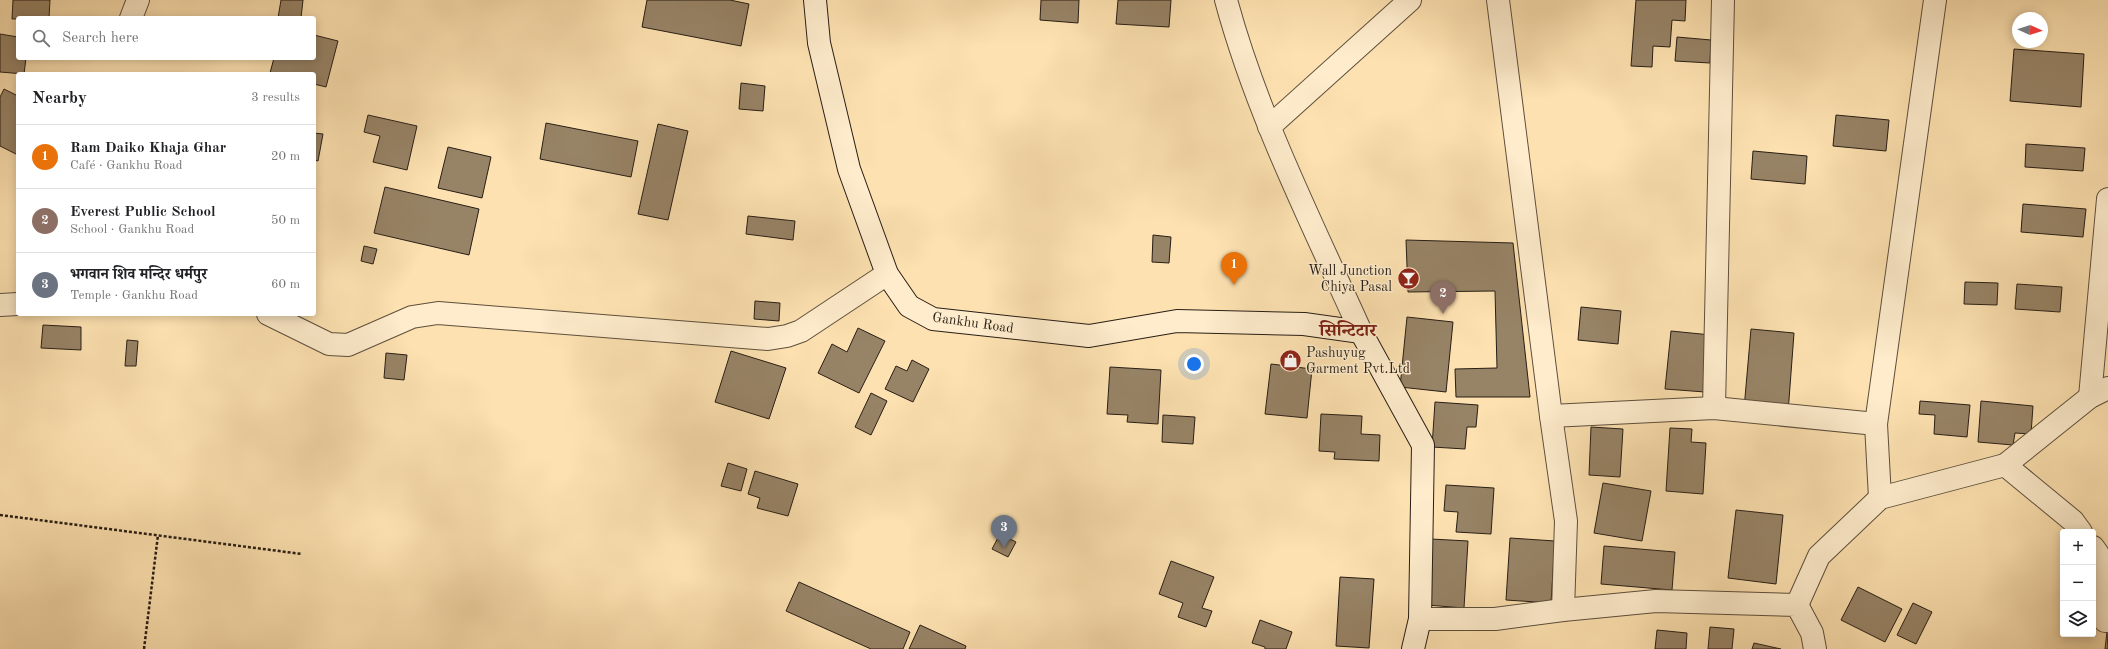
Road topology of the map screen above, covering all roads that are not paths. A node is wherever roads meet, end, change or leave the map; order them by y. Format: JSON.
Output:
{"nodes":[{"id":1,"x":138,"y":0,"type":"edge"},
{"id":2,"x":815,"y":0,"type":"edge"},
{"id":3,"x":1226,"y":0,"type":"edge"},
{"id":4,"x":1410,"y":0,"type":"edge"},
{"id":5,"x":1498,"y":0,"type":"edge"},
{"id":6,"x":1723,"y":0,"type":"edge"},
{"id":7,"x":1935,"y":0,"type":"edge"},
{"id":8,"x":132,"y":16,"type":"edge"},
{"id":9,"x":1269,"y":127,"type":"junction"},
{"id":10,"x":2108,"y":199,"type":"edge"},
{"id":11,"x":887,"y":274,"type":"junction"},
{"id":12,"x":16,"y":304,"type":"edge"},
{"id":13,"x":0,"y":305,"type":"edge"},
{"id":14,"x":272,"y":316,"type":"edge"},
{"id":15,"x":1361,"y":332,"type":"junction"},
{"id":16,"x":2099,"y":393,"type":"edge"},
{"id":17,"x":1714,"y":408,"type":"junction"},
{"id":18,"x":1551,"y":416,"type":"junction"},
{"id":19,"x":1876,"y":424,"type":"junction"},
{"id":20,"x":2005,"y":465,"type":"junction"},
{"id":21,"x":1880,"y":498,"type":"junction"},
{"id":22,"x":2079,"y":529,"type":"edge"},
{"id":23,"x":2096,"y":551,"type":"edge"},
{"id":24,"x":1797,"y":605,"type":"junction"},
{"id":25,"x":1563,"y":610,"type":"junction"},
{"id":26,"x":1420,"y":619,"type":"junction"},
{"id":27,"x":2108,"y":621,"type":"edge"},
{"id":28,"x":1413,"y":649,"type":"edge"},
{"id":29,"x":1815,"y":649,"type":"edge"}],
"edges":[{"from":1,"to":8,"type":"street"},
{"from":2,"to":11,"type":"street","name":"Gankhu Road"},
{"from":3,"to":9,"type":"street"},
{"from":4,"to":9,"type":"street"},
{"from":5,"to":18,"type":"street"},
{"from":6,"to":17,"type":"street"},
{"from":7,"to":19,"type":"street"},
{"from":9,"to":15,"type":"street"},
{"from":10,"to":16,"type":"street"},
{"from":11,"to":14,"type":"street"},
{"from":11,"to":15,"type":"street","name":"Gankhu Road"},
{"from":12,"to":13,"type":"street"},
{"from":15,"to":26,"type":"street"},
{"from":16,"to":20,"type":"street"},
{"from":17,"to":18,"type":"street"},
{"from":17,"to":19,"type":"street"},
{"from":18,"to":25,"type":"street"},
{"from":19,"to":21,"type":"street"},
{"from":20,"to":21,"type":"street"},
{"from":20,"to":22,"type":"street"},
{"from":21,"to":24,"type":"street"},
{"from":23,"to":27,"type":"street"},
{"from":24,"to":25,"type":"street"},
{"from":24,"to":29,"type":"street"},
{"from":25,"to":26,"type":"street"},
{"from":26,"to":28,"type":"street"}]}
